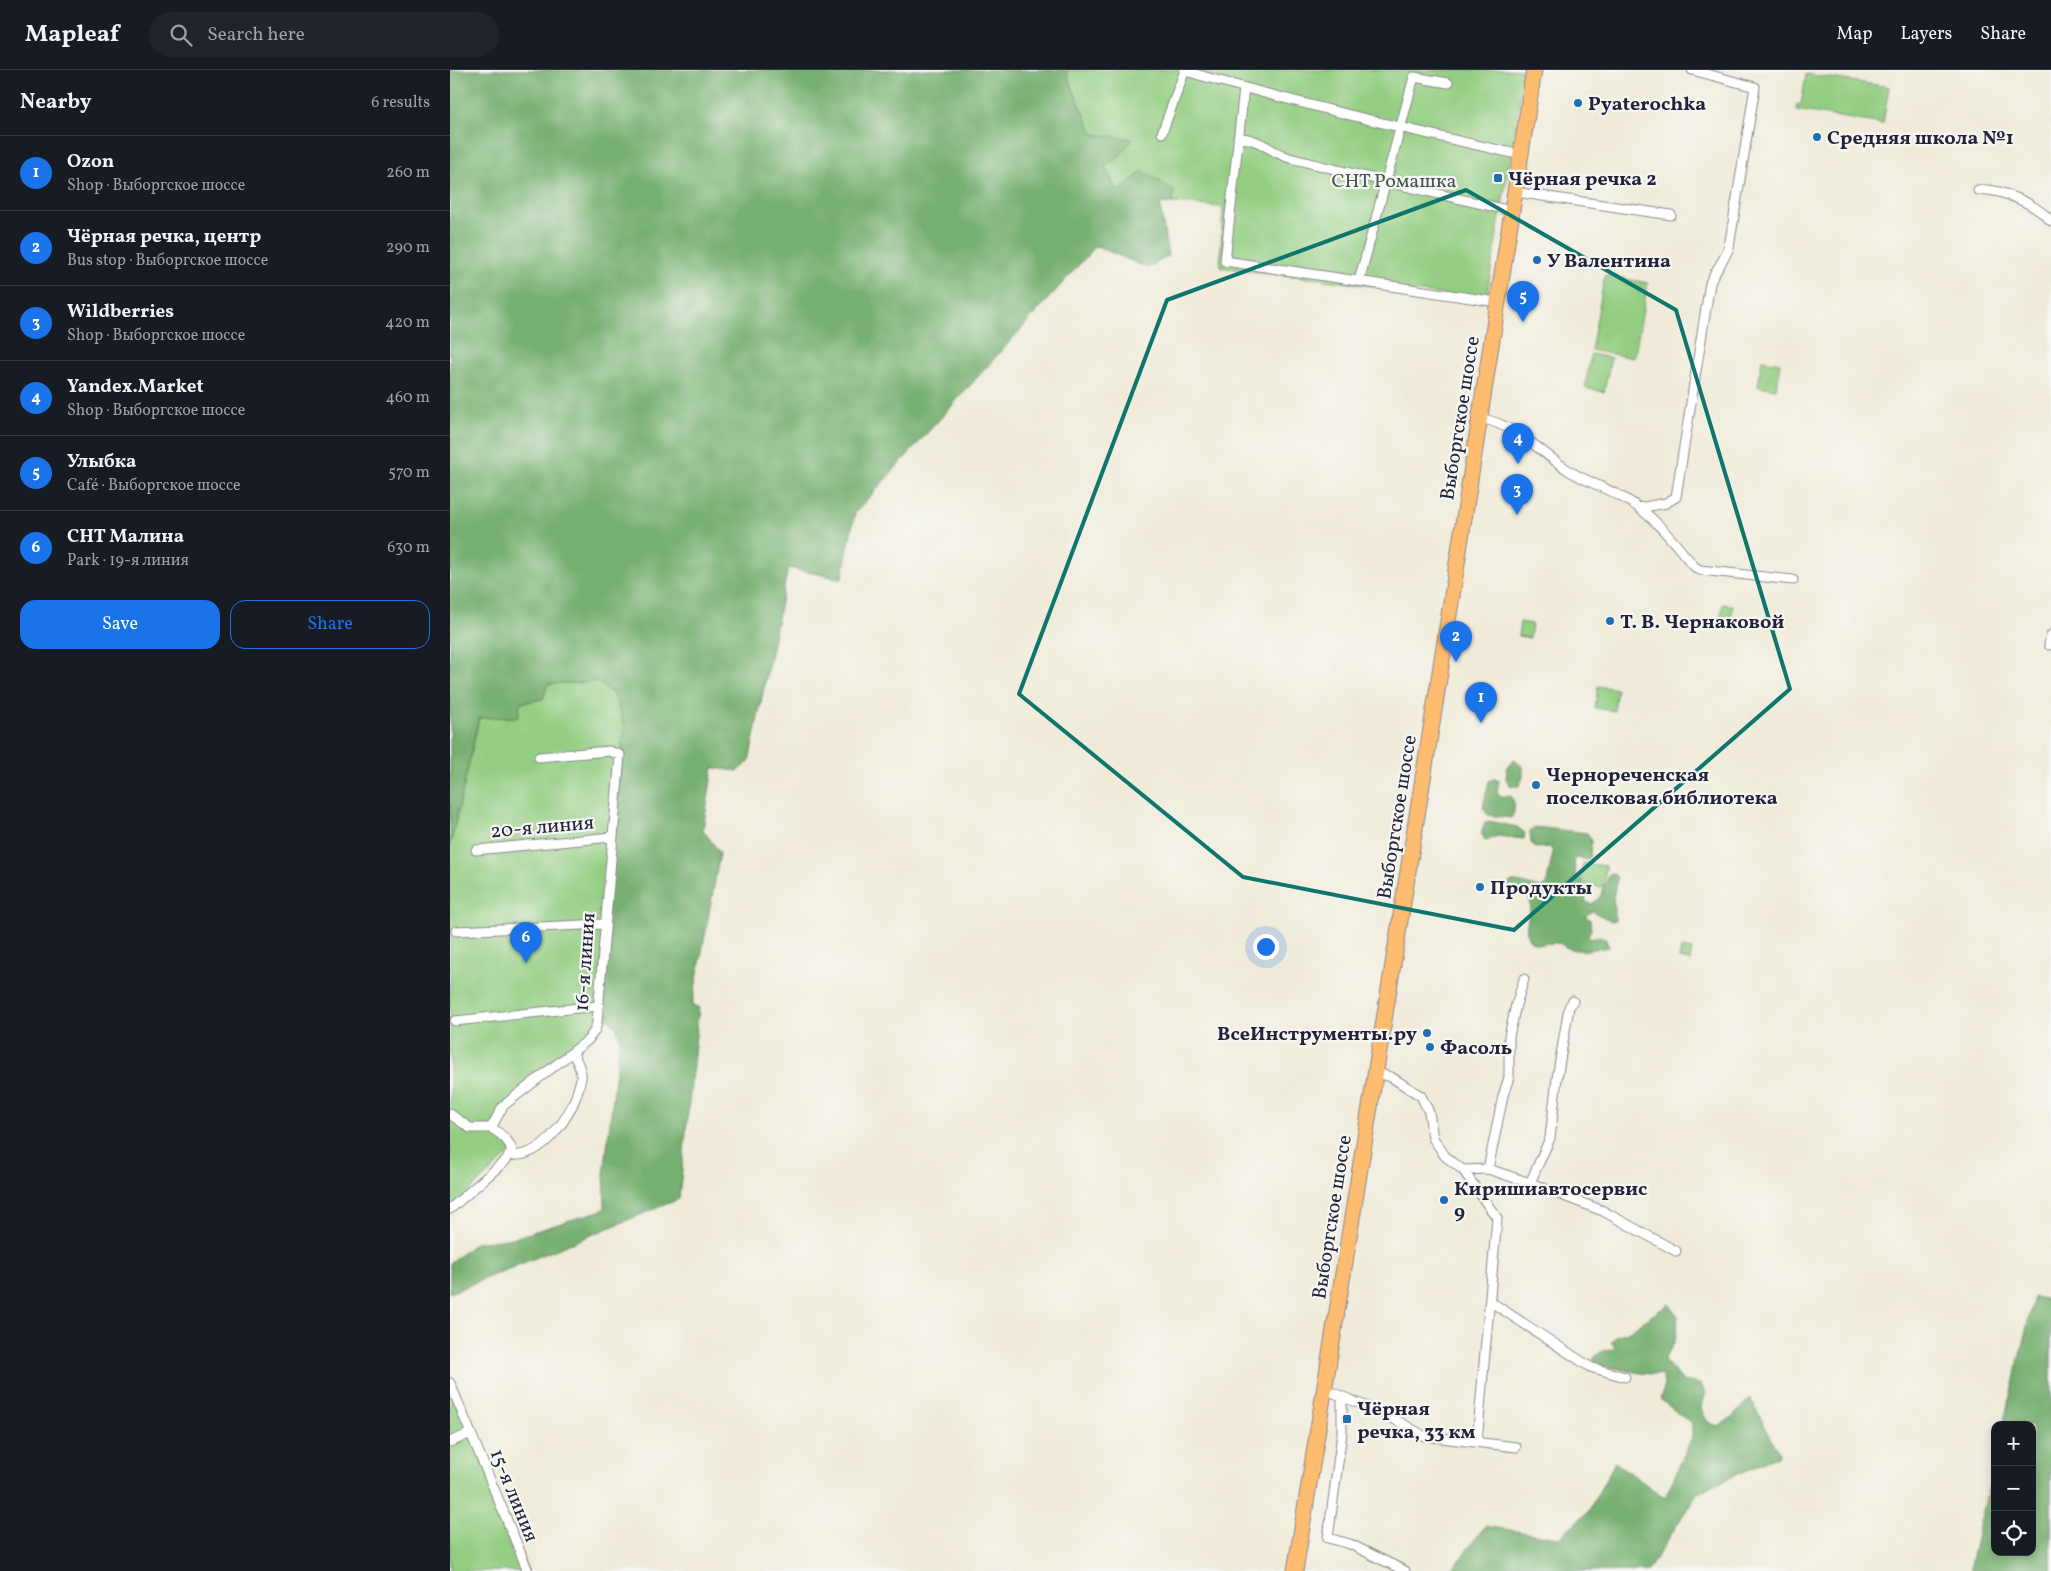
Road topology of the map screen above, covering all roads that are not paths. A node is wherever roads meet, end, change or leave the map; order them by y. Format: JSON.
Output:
{"nodes":[{"id":1,"x":1185,"y":70,"type":"edge"},
{"id":2,"x":1534,"y":70,"type":"edge"},
{"id":3,"x":1698,"y":71,"type":"edge"},
{"id":4,"x":1448,"y":84,"type":"dead end"},
{"id":5,"x":1244,"y":88,"type":"junction"},
{"id":6,"x":1400,"y":128,"type":"junction"},
{"id":7,"x":1162,"y":132,"type":"dead end"},
{"id":8,"x":1238,"y":138,"type":"junction"},
{"id":9,"x":1521,"y":155,"type":"junction"},
{"id":10,"x":1386,"y":183,"type":"junction"},
{"id":11,"x":1978,"y":190,"type":"dead end"},
{"id":12,"x":1515,"y":192,"type":"junction"},
{"id":13,"x":1512,"y":211,"type":"junction"},
{"id":14,"x":1671,"y":215,"type":"dead end"},
{"id":15,"x":2051,"y":221,"type":"edge"},
{"id":16,"x":1360,"y":281,"type":"junction"},
{"id":17,"x":1497,"y":302,"type":"junction"},
{"id":18,"x":1480,"y":418,"type":"junction"},
{"id":19,"x":1639,"y":508,"type":"junction"},
{"id":20,"x":1793,"y":580,"type":"dead end"},
{"id":21,"x":2051,"y":635,"type":"edge"},
{"id":22,"x":2049,"y":646,"type":"dead end"},
{"id":23,"x":539,"y":757,"type":"dead end"},
{"id":24,"x":612,"y":838,"type":"junction"},
{"id":25,"x":476,"y":850,"type":"dead end"},
{"id":26,"x":604,"y":924,"type":"junction"},
{"id":27,"x":456,"y":931,"type":"dead end"},
{"id":28,"x":1524,"y":979,"type":"dead end"},
{"id":29,"x":1573,"y":1001,"type":"dead end"},
{"id":30,"x":598,"y":1006,"type":"junction"},
{"id":31,"x":455,"y":1021,"type":"dead end"},
{"id":32,"x":572,"y":1052,"type":"junction"},
{"id":33,"x":1374,"y":1072,"type":"junction"},
{"id":34,"x":450,"y":1114,"type":"edge"},
{"id":35,"x":491,"y":1128,"type":"junction"},
{"id":36,"x":510,"y":1155,"type":"junction"},
{"id":37,"x":1488,"y":1169,"type":"junction"},
{"id":38,"x":1463,"y":1170,"type":"junction"},
{"id":39,"x":1530,"y":1183,"type":"junction"},
{"id":40,"x":450,"y":1209,"type":"edge"},
{"id":41,"x":1676,"y":1251,"type":"dead end"},
{"id":42,"x":1491,"y":1302,"type":"junction"},
{"id":43,"x":1626,"y":1377,"type":"dead end"},
{"id":44,"x":450,"y":1383,"type":"edge"},
{"id":45,"x":1324,"y":1389,"type":"junction"},
{"id":46,"x":1342,"y":1397,"type":"junction"},
{"id":47,"x":471,"y":1433,"type":"junction"},
{"id":48,"x":450,"y":1442,"type":"edge"},
{"id":49,"x":1477,"y":1442,"type":"junction"},
{"id":50,"x":1516,"y":1447,"type":"dead end"},
{"id":51,"x":528,"y":1571,"type":"edge"},
{"id":52,"x":1295,"y":1571,"type":"edge"},
{"id":53,"x":1405,"y":1571,"type":"edge"}],
"edges":[{"from":1,"to":5,"type":"street"},
{"from":1,"to":7,"type":"street"},
{"from":2,"to":9,"type":"main road","name":"Выборгское шоссе"},
{"from":3,"to":19,"type":"street"},
{"from":4,"to":6,"type":"street"},
{"from":5,"to":6,"type":"street"},
{"from":5,"to":8,"type":"street"},
{"from":6,"to":9,"type":"street"},
{"from":6,"to":10,"type":"street"},
{"from":8,"to":10,"type":"street"},
{"from":8,"to":16,"type":"street"},
{"from":9,"to":12,"type":"main road","name":"Выборгское шоссе"},
{"from":10,"to":13,"type":"street"},
{"from":10,"to":16,"type":"street"},
{"from":11,"to":15,"type":"street"},
{"from":12,"to":13,"type":"main road","name":"Выборгское шоссе"},
{"from":12,"to":14,"type":"street"},
{"from":13,"to":17,"type":"main road","name":"Выборгское шоссе"},
{"from":16,"to":17,"type":"street"},
{"from":17,"to":18,"type":"main road","name":"Выборгское шоссе"},
{"from":18,"to":19,"type":"street"},
{"from":18,"to":33,"type":"main road","name":"Выборгское шоссе"},
{"from":19,"to":20,"type":"street"},
{"from":21,"to":22,"type":"street"},
{"from":23,"to":24,"type":"street","name":"16-я линия"},
{"from":24,"to":25,"type":"street","name":"20-я линия"},
{"from":24,"to":26,"type":"street","name":"16-я линия"},
{"from":26,"to":27,"type":"street"},
{"from":26,"to":30,"type":"street","name":"16-я линия"},
{"from":28,"to":37,"type":"street"},
{"from":29,"to":39,"type":"street"},
{"from":30,"to":31,"type":"street"},
{"from":30,"to":32,"type":"street","name":"16-я линия"},
{"from":32,"to":35,"type":"street","name":"16-я линия"},
{"from":32,"to":36,"type":"street"},
{"from":33,"to":38,"type":"street"},
{"from":33,"to":45,"type":"main road","name":"Выборгское шоссе"},
{"from":34,"to":35,"type":"street"},
{"from":35,"to":36,"type":"street"},
{"from":36,"to":40,"type":"street"},
{"from":37,"to":38,"type":"street"},
{"from":37,"to":39,"type":"street"},
{"from":38,"to":42,"type":"street"},
{"from":39,"to":41,"type":"street"},
{"from":42,"to":43,"type":"street"},
{"from":42,"to":49,"type":"street"},
{"from":44,"to":47,"type":"street"},
{"from":45,"to":46,"type":"street"},
{"from":45,"to":52,"type":"main road","name":"Выборгское шоссе"},
{"from":46,"to":49,"type":"street"},
{"from":46,"to":53,"type":"street"},
{"from":47,"to":48,"type":"street"},
{"from":47,"to":51,"type":"street","name":"15-я линия"},
{"from":49,"to":50,"type":"street"}]}
